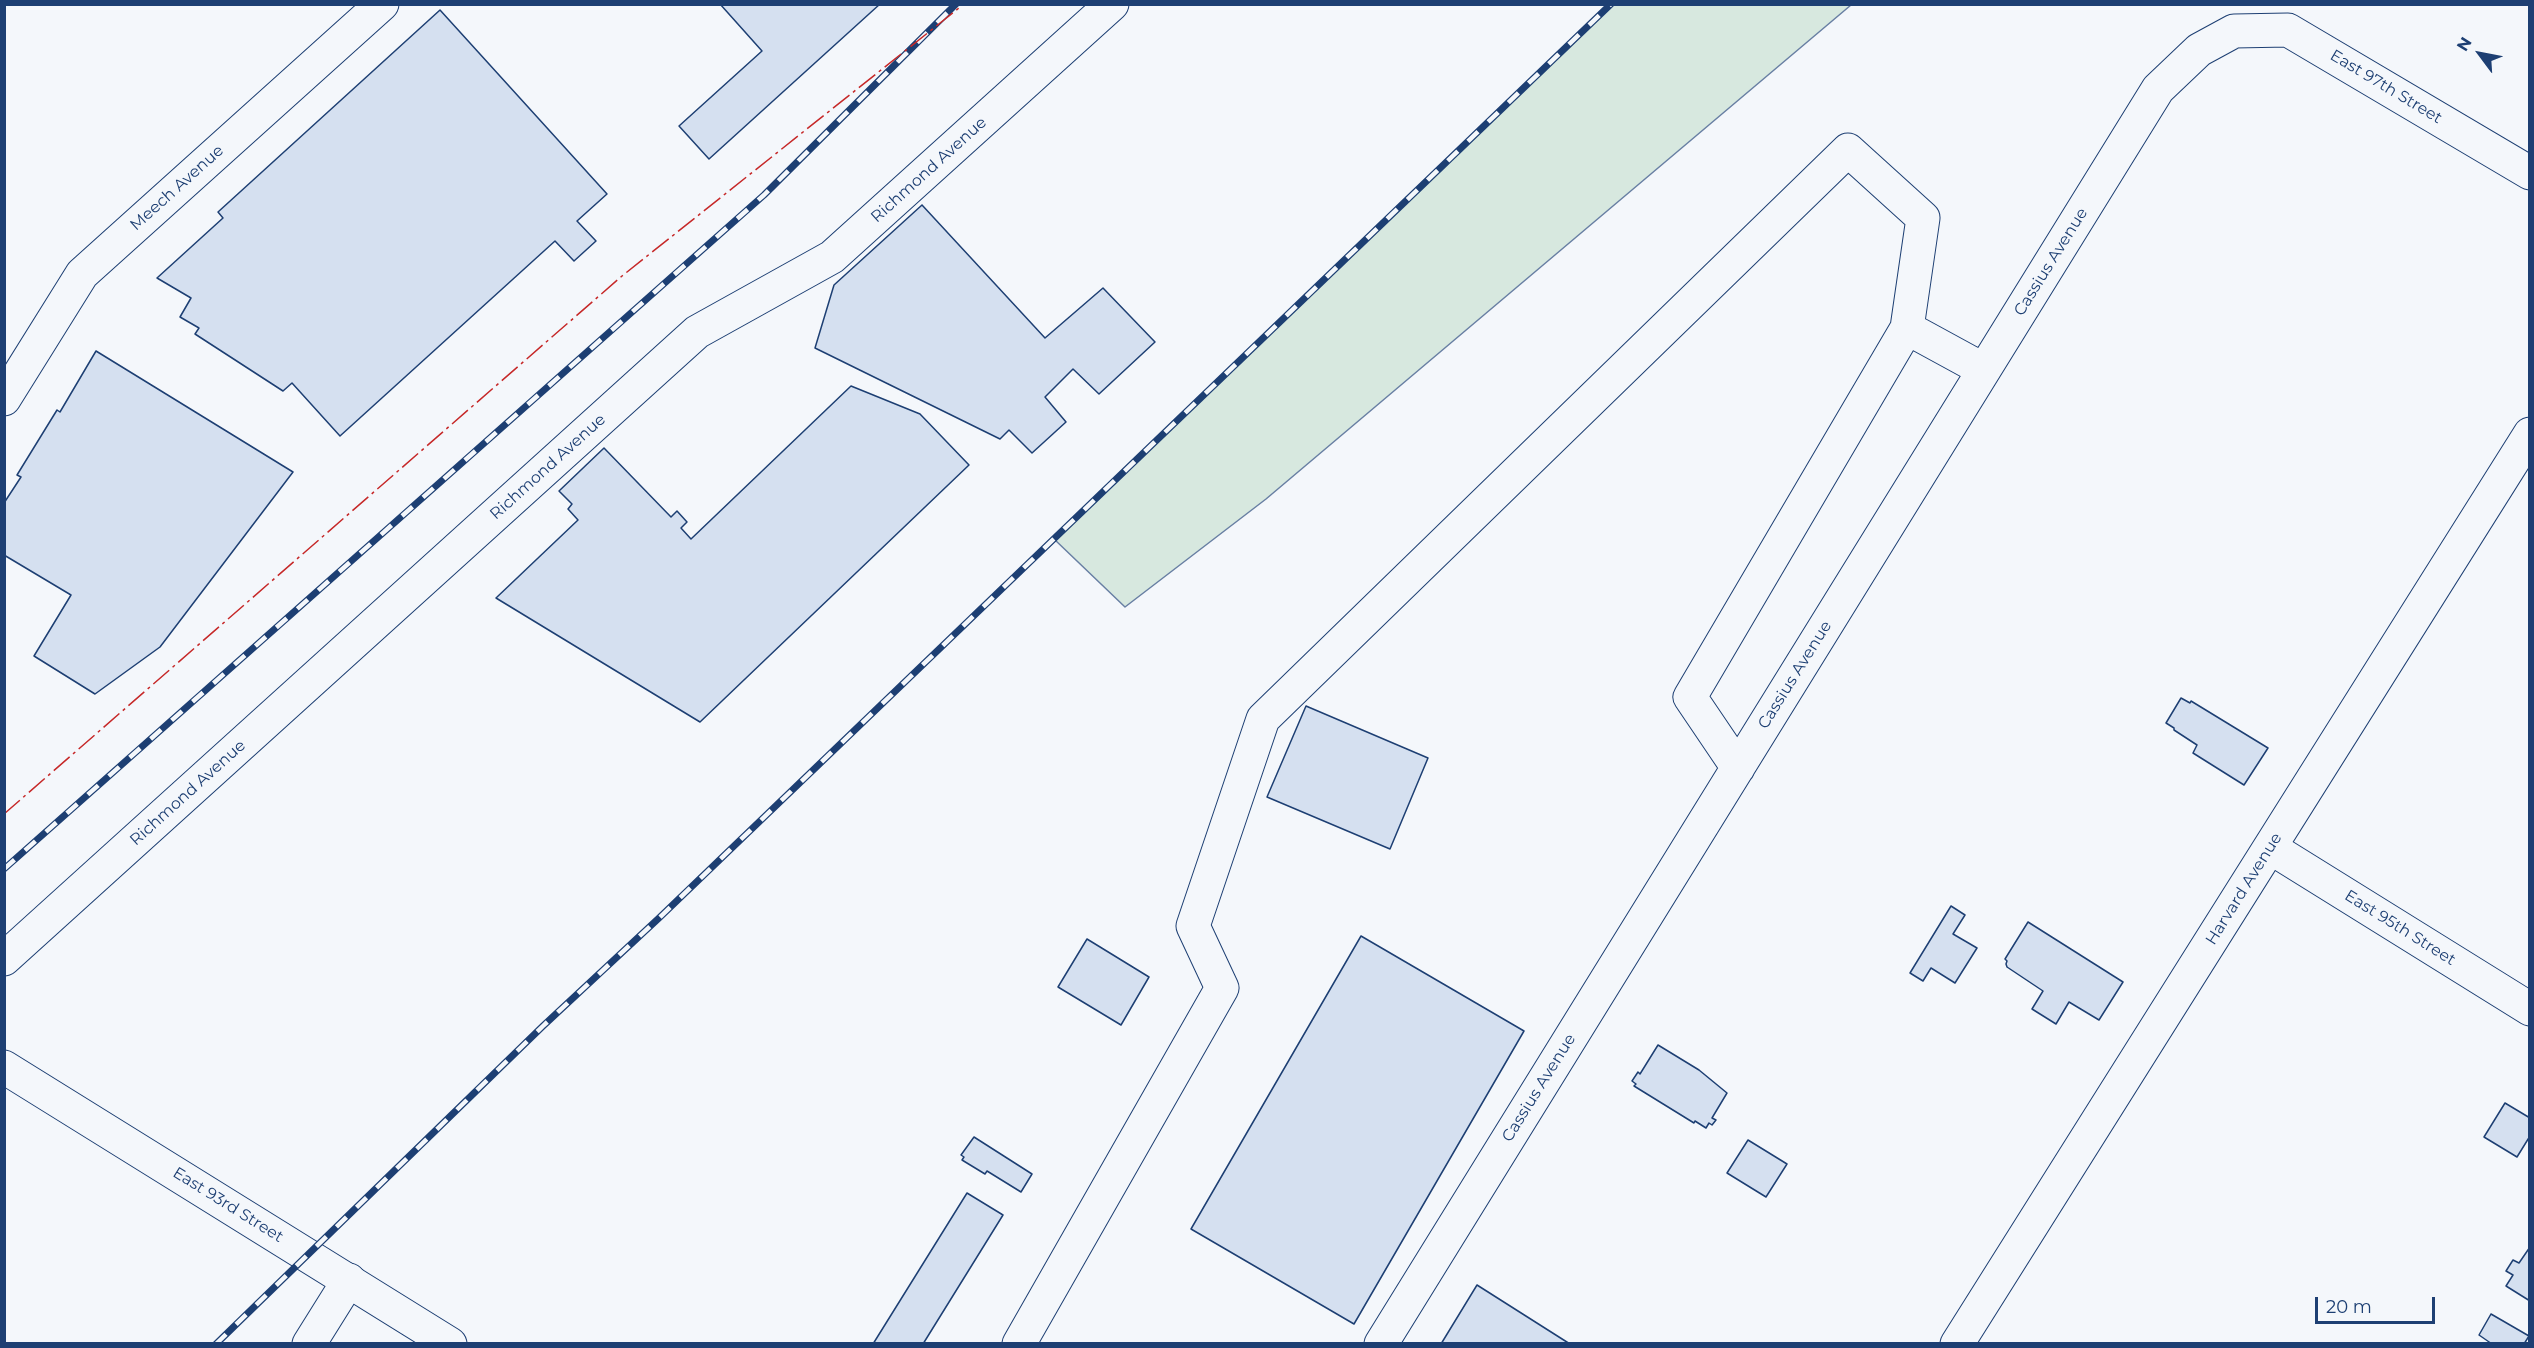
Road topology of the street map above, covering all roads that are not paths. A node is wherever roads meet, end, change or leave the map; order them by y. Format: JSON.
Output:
{"nodes":[{"id":1,"x":382,"y":4,"type":"edge"},
{"id":2,"x":1112,"y":4,"type":"edge"},
{"id":3,"x":2234,"y":31,"type":"joint"},
{"id":4,"x":2529,"y":173,"type":"edge"},
{"id":5,"x":1907,"y":328,"type":"junction"},
{"id":6,"x":1984,"y":370,"type":"junction"},
{"id":7,"x":4,"y":399,"type":"edge"},
{"id":8,"x":2529,"y":434,"type":"edge"},
{"id":9,"x":1738,"y":768,"type":"junction"},
{"id":10,"x":2271,"y":848,"type":"junction"},
{"id":11,"x":4,"y":959,"type":"edge"},
{"id":12,"x":2529,"y":1009,"type":"edge"},
{"id":13,"x":4,"y":1067,"type":"edge"},
{"id":14,"x":349,"y":1280,"type":"junction"},
{"id":15,"x":309,"y":1344,"type":"edge"},
{"id":16,"x":450,"y":1344,"type":"edge"},
{"id":17,"x":1019,"y":1344,"type":"edge"},
{"id":18,"x":1381,"y":1344,"type":"edge"},
{"id":19,"x":1957,"y":1344,"type":"edge"}],
"edges":[{"from":1,"to":7,"type":"street","name":"Meech Avenue"},
{"from":2,"to":11,"type":"street","name":"Richmond Avenue"},
{"from":3,"to":4,"type":"street","name":"East 97th Street"},
{"from":3,"to":6,"type":"street","name":"Cassius Avenue"},
{"from":5,"to":6,"type":"street"},
{"from":5,"to":9,"type":"street"},
{"from":5,"to":17,"type":"street"},
{"from":6,"to":9,"type":"street","name":"Cassius Avenue"},
{"from":8,"to":10,"type":"street","name":"Harvard Avenue"},
{"from":9,"to":18,"type":"street","name":"Cassius Avenue"},
{"from":10,"to":12,"type":"street","name":"East 95th Street"},
{"from":10,"to":19,"type":"street","name":"Harvard Avenue"},
{"from":13,"to":14,"type":"street","name":"East 93rd Street"},
{"from":14,"to":15,"type":"street"},
{"from":14,"to":16,"type":"street","name":"East 93rd Street"}]}
